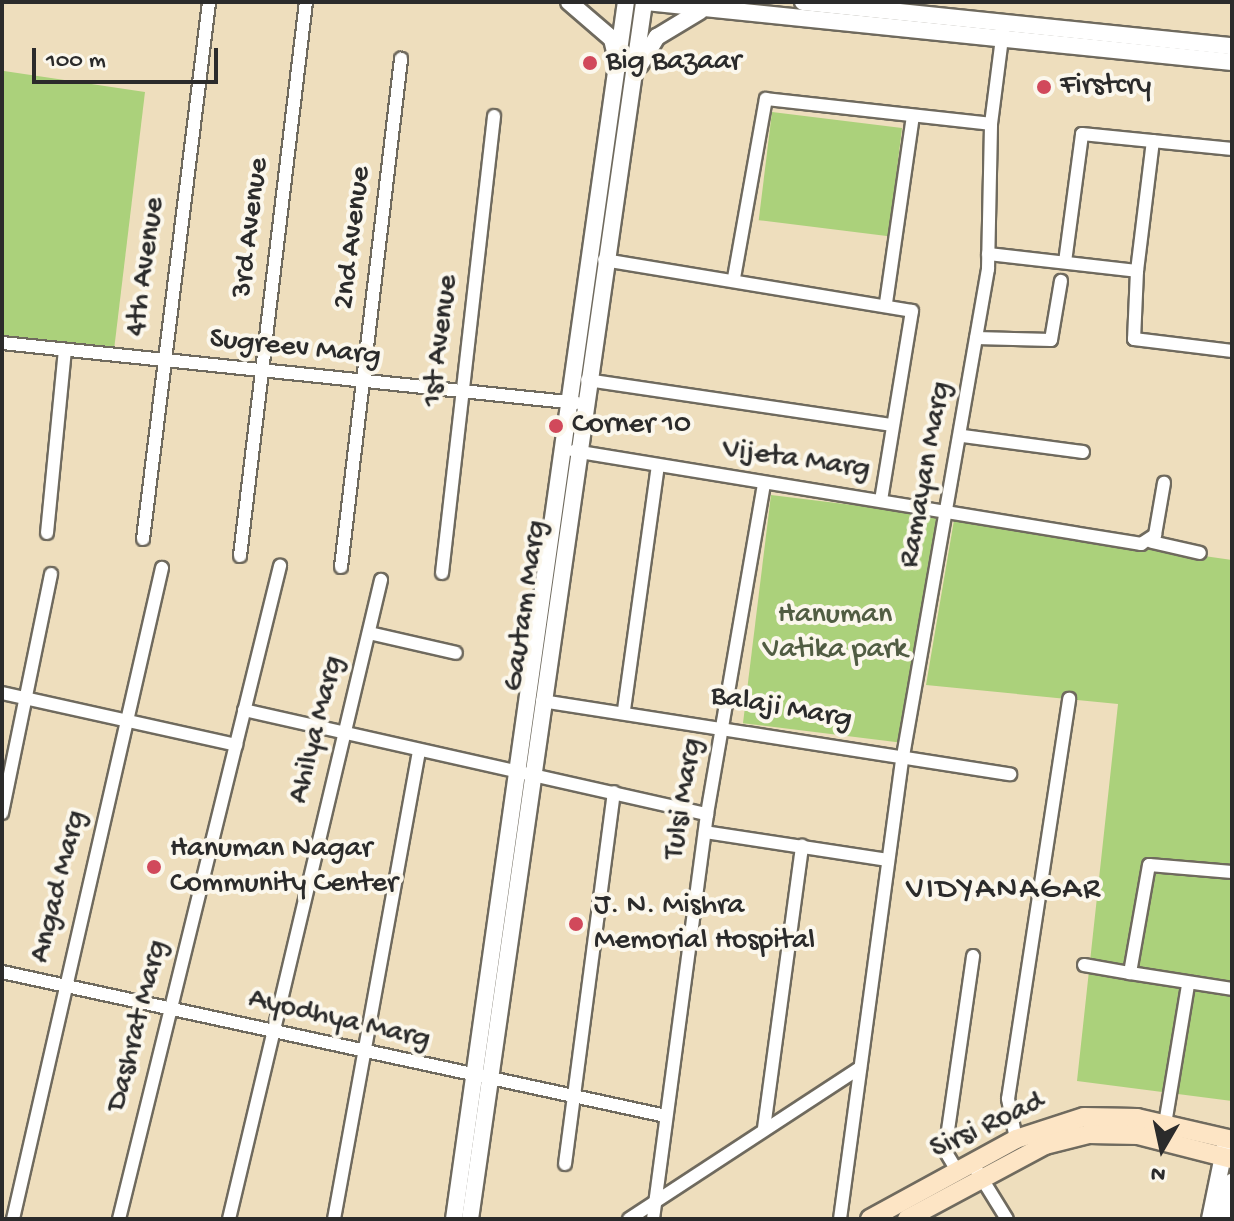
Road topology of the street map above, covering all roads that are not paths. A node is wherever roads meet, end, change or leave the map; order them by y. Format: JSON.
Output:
{"nodes":[{"id":1,"x":209,"y":2,"type":"edge"},
{"id":2,"x":306,"y":2,"type":"edge"},
{"id":3,"x":569,"y":2,"type":"edge"},
{"id":4,"x":626,"y":2,"type":"edge"},
{"id":5,"x":645,"y":2,"type":"edge"},
{"id":6,"x":803,"y":2,"type":"edge"},
{"id":7,"x":731,"y":7,"type":"edge"},
{"id":8,"x":1003,"y":30,"type":"junction"},
{"id":9,"x":1232,"y":46,"type":"edge"},
{"id":10,"x":401,"y":59,"type":"dead end"},
{"id":11,"x":1232,"y":62,"type":"edge"},
{"id":12,"x":626,"y":72,"type":"junction"},
{"id":13,"x":494,"y":116,"type":"dead end"},
{"id":14,"x":913,"y":116,"type":"junction"},
{"id":15,"x":991,"y":124,"type":"junction"},
{"id":16,"x":1153,"y":141,"type":"junction"},
{"id":17,"x":1232,"y":149,"type":"edge"},
{"id":18,"x":988,"y":254,"type":"junction"},
{"id":19,"x":604,"y":260,"type":"junction"},
{"id":20,"x":1065,"y":262,"type":"junction"},
{"id":21,"x":1137,"y":271,"type":"junction"},
{"id":22,"x":734,"y":278,"type":"junction"},
{"id":23,"x":1061,"y":281,"type":"dead end"},
{"id":24,"x":886,"y":303,"type":"junction"},
{"id":25,"x":976,"y":338,"type":"junction"},
{"id":26,"x":2,"y":343,"type":"edge"},
{"id":27,"x":65,"y":350,"type":"junction"},
{"id":28,"x":1232,"y":351,"type":"edge"},
{"id":29,"x":161,"y":361,"type":"junction"},
{"id":30,"x":261,"y":372,"type":"junction"},
{"id":31,"x":587,"y":380,"type":"junction"},
{"id":32,"x":363,"y":383,"type":"junction"},
{"id":33,"x":462,"y":391,"type":"junction"},
{"id":34,"x":577,"y":403,"type":"junction"},
{"id":35,"x":892,"y":425,"type":"junction"},
{"id":36,"x":963,"y":436,"type":"junction"},
{"id":37,"x":570,"y":451,"type":"junction"},
{"id":38,"x":1083,"y":452,"type":"dead end"},
{"id":39,"x":658,"y":466,"type":"junction"},
{"id":40,"x":1164,"y":483,"type":"dead end"},
{"id":41,"x":764,"y":484,"type":"junction"},
{"id":42,"x":881,"y":500,"type":"junction"},
{"id":43,"x":948,"y":510,"type":"junction"},
{"id":44,"x":47,"y":533,"type":"dead end"},
{"id":45,"x":143,"y":539,"type":"dead end"},
{"id":46,"x":1152,"y":542,"type":"junction"},
{"id":47,"x":1200,"y":553,"type":"dead end"},
{"id":48,"x":240,"y":556,"type":"dead end"},
{"id":49,"x":280,"y":566,"type":"dead end"},
{"id":50,"x":341,"y":567,"type":"dead end"},
{"id":51,"x":162,"y":568,"type":"dead end"},
{"id":52,"x":442,"y":573,"type":"dead end"},
{"id":53,"x":51,"y":574,"type":"dead end"},
{"id":54,"x":381,"y":580,"type":"dead end"},
{"id":55,"x":369,"y":633,"type":"junction"},
{"id":56,"x":456,"y":653,"type":"dead end"},
{"id":57,"x":2,"y":693,"type":"edge"},
{"id":58,"x":26,"y":699,"type":"junction"},
{"id":59,"x":1069,"y":699,"type":"dead end"},
{"id":60,"x":542,"y":701,"type":"junction"},
{"id":61,"x":244,"y":710,"type":"junction"},
{"id":62,"x":624,"y":710,"type":"junction"},
{"id":63,"x":128,"y":721,"type":"junction"},
{"id":64,"x":722,"y":725,"type":"junction"},
{"id":65,"x":343,"y":734,"type":"junction"},
{"id":66,"x":236,"y":745,"type":"junction"},
{"id":67,"x":419,"y":751,"type":"junction"},
{"id":68,"x":903,"y":756,"type":"junction"},
{"id":69,"x":1010,"y":774,"type":"dead end"},
{"id":70,"x":524,"y":777,"type":"junction"},
{"id":71,"x":614,"y":792,"type":"junction"},
{"id":72,"x":2,"y":813,"type":"edge"},
{"id":73,"x":707,"y":814,"type":"junction"},
{"id":74,"x":705,"y":832,"type":"junction"},
{"id":75,"x":802,"y":846,"type":"junction"},
{"id":76,"x":887,"y":860,"type":"junction"},
{"id":77,"x":1232,"y":872,"type":"edge"},
{"id":78,"x":973,"y":956,"type":"dead end"},
{"id":79,"x":1084,"y":965,"type":"dead end"},
{"id":80,"x":2,"y":972,"type":"edge"},
{"id":81,"x":1130,"y":973,"type":"junction"},
{"id":82,"x":1188,"y":985,"type":"junction"},
{"id":83,"x":62,"y":986,"type":"junction"},
{"id":84,"x":1232,"y":989,"type":"edge"},
{"id":85,"x":169,"y":1009,"type":"junction"},
{"id":86,"x":274,"y":1032,"type":"junction"},
{"id":87,"x":366,"y":1052,"type":"junction"},
{"id":88,"x":860,"y":1068,"type":"junction"},
{"id":89,"x":481,"y":1081,"type":"junction"},
{"id":90,"x":572,"y":1098,"type":"junction"},
{"id":91,"x":666,"y":1116,"type":"junction"},
{"id":92,"x":1165,"y":1124,"type":"junction"},
{"id":93,"x":764,"y":1128,"type":"junction"},
{"id":94,"x":1016,"y":1139,"type":"junction"},
{"id":95,"x":1228,"y":1149,"type":"edge"},
{"id":96,"x":565,"y":1164,"type":"dead end"},
{"id":97,"x":969,"y":1169,"type":"junction"},
{"id":98,"x":1232,"y":1182,"type":"edge"},
{"id":99,"x":655,"y":1203,"type":"junction"},
{"id":100,"x":13,"y":1219,"type":"edge"},
{"id":101,"x":119,"y":1219,"type":"edge"},
{"id":102,"x":229,"y":1219,"type":"edge"},
{"id":103,"x":334,"y":1219,"type":"edge"},
{"id":104,"x":454,"y":1219,"type":"edge"},
{"id":105,"x":470,"y":1219,"type":"edge"},
{"id":106,"x":629,"y":1219,"type":"edge"},
{"id":107,"x":653,"y":1219,"type":"edge"},
{"id":108,"x":840,"y":1219,"type":"edge"},
{"id":109,"x":870,"y":1219,"type":"edge"},
{"id":110,"x":907,"y":1219,"type":"edge"},
{"id":111,"x":1007,"y":1219,"type":"edge"},
{"id":112,"x":1210,"y":1219,"type":"edge"},
{"id":113,"x":1225,"y":1219,"type":"edge"}],
"edges":[{"from":1,"to":29,"type":"street","name":"4th Avenue"},
{"from":2,"to":30,"type":"street","name":"3rd Avenue"},
{"from":3,"to":12,"type":"street"},
{"from":4,"to":12,"type":"street","name":"Gautam Marg"},
{"from":5,"to":7,"type":"street"},
{"from":5,"to":12,"type":"street","name":"Gautam Marg"},
{"from":6,"to":8,"type":"street"},
{"from":7,"to":8,"type":"street"},
{"from":7,"to":12,"type":"street"},
{"from":8,"to":9,"type":"street"},
{"from":8,"to":11,"type":"street"},
{"from":8,"to":15,"type":"street","name":"Ramayan Marg"},
{"from":10,"to":32,"type":"street","name":"2nd Avenue"},
{"from":12,"to":19,"type":"street","name":"Gautam Marg"},
{"from":12,"to":34,"type":"street","name":"Gautam Marg"},
{"from":13,"to":33,"type":"street","name":"1st Avenue"},
{"from":14,"to":15,"type":"street"},
{"from":14,"to":22,"type":"street"},
{"from":14,"to":24,"type":"street"},
{"from":15,"to":18,"type":"street","name":"Ramayan Marg"},
{"from":16,"to":17,"type":"street"},
{"from":16,"to":20,"type":"street"},
{"from":16,"to":21,"type":"street"},
{"from":18,"to":20,"type":"street"},
{"from":18,"to":25,"type":"street","name":"Ramayan Marg"},
{"from":19,"to":22,"type":"street"},
{"from":19,"to":31,"type":"street","name":"Gautam Marg"},
{"from":20,"to":21,"type":"street"},
{"from":21,"to":28,"type":"street"},
{"from":22,"to":24,"type":"street"},
{"from":23,"to":25,"type":"street"},
{"from":24,"to":35,"type":"street"},
{"from":25,"to":36,"type":"street","name":"Ramayan Marg"},
{"from":26,"to":27,"type":"street","name":"Sugreev Marg"},
{"from":27,"to":29,"type":"street","name":"Sugreev Marg"},
{"from":27,"to":44,"type":"street"},
{"from":29,"to":30,"type":"street","name":"Sugreev Marg"},
{"from":29,"to":45,"type":"street","name":"4th Avenue"},
{"from":30,"to":32,"type":"street","name":"Sugreev Marg"},
{"from":30,"to":48,"type":"street","name":"3rd Avenue"},
{"from":31,"to":34,"type":"street","name":"Gautam Marg"},
{"from":31,"to":35,"type":"street"},
{"from":32,"to":33,"type":"street","name":"Sugreev Marg"},
{"from":32,"to":50,"type":"street","name":"2nd Avenue"},
{"from":33,"to":34,"type":"street","name":"Sugreev Marg"},
{"from":33,"to":52,"type":"street","name":"1st Avenue"},
{"from":34,"to":37,"type":"street","name":"Gautam Marg"},
{"from":35,"to":42,"type":"street"},
{"from":36,"to":38,"type":"street"},
{"from":36,"to":43,"type":"street","name":"Ramayan Marg"},
{"from":37,"to":39,"type":"street","name":"Vijeta Marg"},
{"from":37,"to":60,"type":"street","name":"Gautam Marg"},
{"from":37,"to":70,"type":"street","name":"Gautam Marg"},
{"from":39,"to":41,"type":"street","name":"Vijeta Marg"},
{"from":39,"to":62,"type":"street"},
{"from":40,"to":46,"type":"street"},
{"from":41,"to":42,"type":"street","name":"Vijeta Marg"},
{"from":41,"to":64,"type":"street","name":"Tulsi Marg"},
{"from":42,"to":43,"type":"street","name":"Vijeta Marg"},
{"from":43,"to":46,"type":"street","name":"Vijeta Marg"},
{"from":43,"to":68,"type":"street","name":"Ramayan Marg"},
{"from":46,"to":47,"type":"street","name":"Vijeta Marg"},
{"from":49,"to":61,"type":"street","name":"Dashrat Marg"},
{"from":51,"to":63,"type":"street","name":"Angad Marg"},
{"from":53,"to":58,"type":"street"},
{"from":54,"to":55,"type":"street","name":"Ahilya Marg"},
{"from":55,"to":56,"type":"street"},
{"from":55,"to":65,"type":"street","name":"Ahilya Marg"},
{"from":57,"to":58,"type":"street"},
{"from":58,"to":63,"type":"street"},
{"from":58,"to":72,"type":"street"},
{"from":59,"to":94,"type":"street"},
{"from":60,"to":62,"type":"street","name":"Balaji Marg"},
{"from":60,"to":70,"type":"street","name":"Gautam Marg"},
{"from":61,"to":65,"type":"street"},
{"from":61,"to":66,"type":"street","name":"Dashrat Marg"},
{"from":62,"to":64,"type":"street","name":"Balaji Marg"},
{"from":63,"to":66,"type":"street"},
{"from":63,"to":83,"type":"street","name":"Angad Marg"},
{"from":64,"to":68,"type":"street","name":"Balaji Marg"},
{"from":64,"to":73,"type":"street","name":"Tulsi Marg"},
{"from":65,"to":67,"type":"street"},
{"from":65,"to":86,"type":"street","name":"Ahilya Marg"},
{"from":66,"to":85,"type":"street","name":"Dashrat Marg"},
{"from":67,"to":70,"type":"street"},
{"from":67,"to":87,"type":"street"},
{"from":68,"to":69,"type":"street","name":"Balaji Marg"},
{"from":68,"to":76,"type":"street","name":"Ramayan Marg"},
{"from":70,"to":71,"type":"street"},
{"from":70,"to":89,"type":"street","name":"Gautam Marg"},
{"from":71,"to":73,"type":"street"},
{"from":71,"to":90,"type":"street"},
{"from":73,"to":74,"type":"street","name":"Tulsi Marg"},
{"from":74,"to":75,"type":"street"},
{"from":74,"to":91,"type":"street","name":"Tulsi Marg"},
{"from":75,"to":76,"type":"street"},
{"from":75,"to":93,"type":"street"},
{"from":76,"to":88,"type":"street","name":"Ramayan Marg"},
{"from":77,"to":81,"type":"street"},
{"from":78,"to":97,"type":"street"},
{"from":79,"to":81,"type":"street"},
{"from":80,"to":83,"type":"street","name":"Ayodhya Marg"},
{"from":81,"to":82,"type":"street"},
{"from":82,"to":84,"type":"street"},
{"from":82,"to":92,"type":"street"},
{"from":83,"to":85,"type":"street","name":"Ayodhya Marg"},
{"from":83,"to":100,"type":"street","name":"Angad Marg"},
{"from":85,"to":86,"type":"street","name":"Ayodhya Marg"},
{"from":85,"to":101,"type":"street","name":"Dashrat Marg"},
{"from":86,"to":87,"type":"street","name":"Ayodhya Marg"},
{"from":86,"to":102,"type":"street","name":"Ahilya Marg"},
{"from":87,"to":89,"type":"street","name":"Ayodhya Marg"},
{"from":87,"to":103,"type":"street"},
{"from":88,"to":93,"type":"street"},
{"from":88,"to":108,"type":"street","name":"Ramayan Marg"},
{"from":89,"to":90,"type":"street","name":"Ayodhya Marg"},
{"from":89,"to":104,"type":"street","name":"Gautam Marg"},
{"from":89,"to":105,"type":"street","name":"Gautam Marg"},
{"from":90,"to":91,"type":"street","name":"Ayodhya Marg"},
{"from":90,"to":96,"type":"street"},
{"from":91,"to":99,"type":"street","name":"Tulsi Marg"},
{"from":92,"to":94,"type":"main road","name":"Sirsi Road"},
{"from":92,"to":95,"type":"main road","name":"Sirsi Road"},
{"from":93,"to":99,"type":"street"},
{"from":94,"to":97,"type":"main road","name":"Sirsi Road"},
{"from":95,"to":97,"type":"main road","name":"Sirsi Road"},
{"from":95,"to":112,"type":"street"},
{"from":97,"to":109,"type":"main road","name":"Sirsi Road"},
{"from":97,"to":110,"type":"main road","name":"Sirsi Road"},
{"from":97,"to":111,"type":"street"},
{"from":98,"to":113,"type":"street"},
{"from":99,"to":106,"type":"street"},
{"from":99,"to":107,"type":"street","name":"Tulsi Marg"}]}
